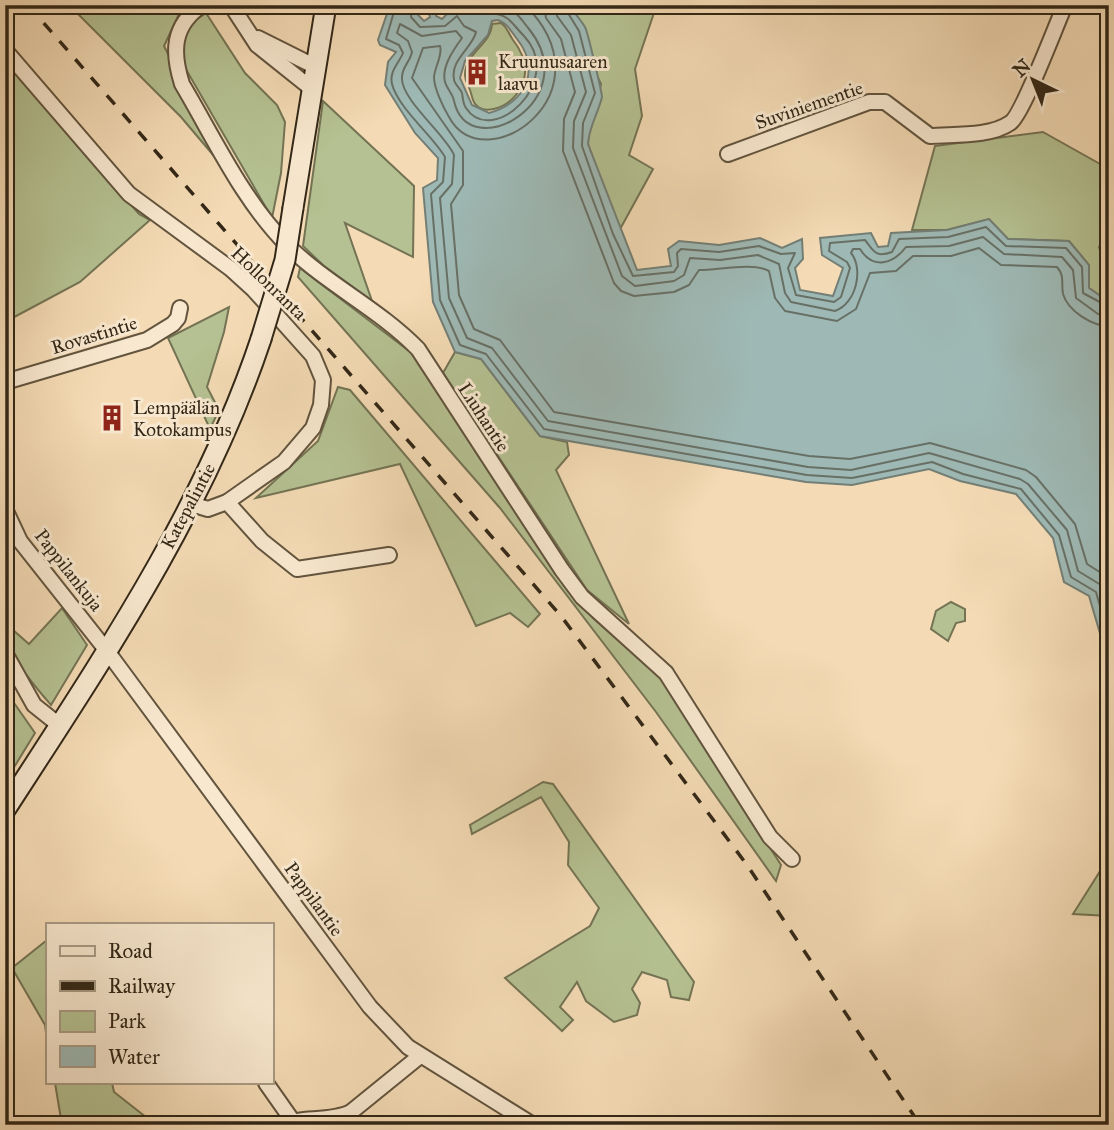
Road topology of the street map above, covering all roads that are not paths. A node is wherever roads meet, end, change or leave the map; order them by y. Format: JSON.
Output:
{"nodes":[{"id":1,"x":202,"y":5,"type":"edge"},
{"id":2,"x":231,"y":5,"type":"edge"},
{"id":3,"x":326,"y":5,"type":"edge"},
{"id":4,"x":1065,"y":5,"type":"edge"},
{"id":5,"x":247,"y":33,"type":"junction"},
{"id":6,"x":5,"y":50,"type":"edge"},
{"id":7,"x":316,"y":67,"type":"junction"},
{"id":8,"x":312,"y":89,"type":"junction"},
{"id":9,"x":728,"y":154,"type":"dead end"},
{"id":10,"x":180,"y":308,"type":"dead end"},
{"id":11,"x":5,"y":382,"type":"edge"},
{"id":12,"x":227,"y":502,"type":"junction"},
{"id":13,"x":191,"y":504,"type":"junction"},
{"id":14,"x":5,"y":509,"type":"edge"},
{"id":15,"x":389,"y":555,"type":"dead end"},
{"id":16,"x":107,"y":651,"type":"junction"},
{"id":17,"x":5,"y":653,"type":"edge"},
{"id":18,"x":59,"y":725,"type":"junction"},
{"id":19,"x":5,"y":810,"type":"edge"},
{"id":20,"x":792,"y":859,"type":"dead end"},
{"id":21,"x":420,"y":1056,"type":"junction"},
{"id":22,"x":267,"y":1084,"type":"edge"},
{"id":23,"x":290,"y":1122,"type":"edge"},
{"id":24,"x":533,"y":1125,"type":"edge"}],
"edges":[{"from":1,"to":20,"type":"street","name":"Liuhantie"},
{"from":2,"to":5,"type":"street"},
{"from":3,"to":7,"type":"street","name":"Katepalintie"},
{"from":4,"to":9,"type":"street","name":"Suviniementie"},
{"from":5,"to":7,"type":"street"},
{"from":5,"to":8,"type":"street"},
{"from":6,"to":12,"type":"street","name":"Hollonranta"},
{"from":7,"to":8,"type":"street","name":"Katepalintie"},
{"from":8,"to":13,"type":"street","name":"Katepalintie","bridge":true},
{"from":10,"to":11,"type":"street","name":"Rovastintie"},
{"from":12,"to":13,"type":"street"},
{"from":12,"to":15,"type":"street"},
{"from":13,"to":16,"type":"street","name":"Katepalintie"},
{"from":14,"to":16,"type":"street","name":"Pappilankuja"},
{"from":16,"to":18,"type":"street","name":"Katepalintie"},
{"from":16,"to":21,"type":"street","name":"Pappilantie"},
{"from":17,"to":18,"type":"street"},
{"from":18,"to":19,"type":"street","name":"Katepalintie"},
{"from":21,"to":23,"type":"street"},
{"from":21,"to":24,"type":"street","name":"Pappilantie"},
{"from":22,"to":23,"type":"street"}]}
